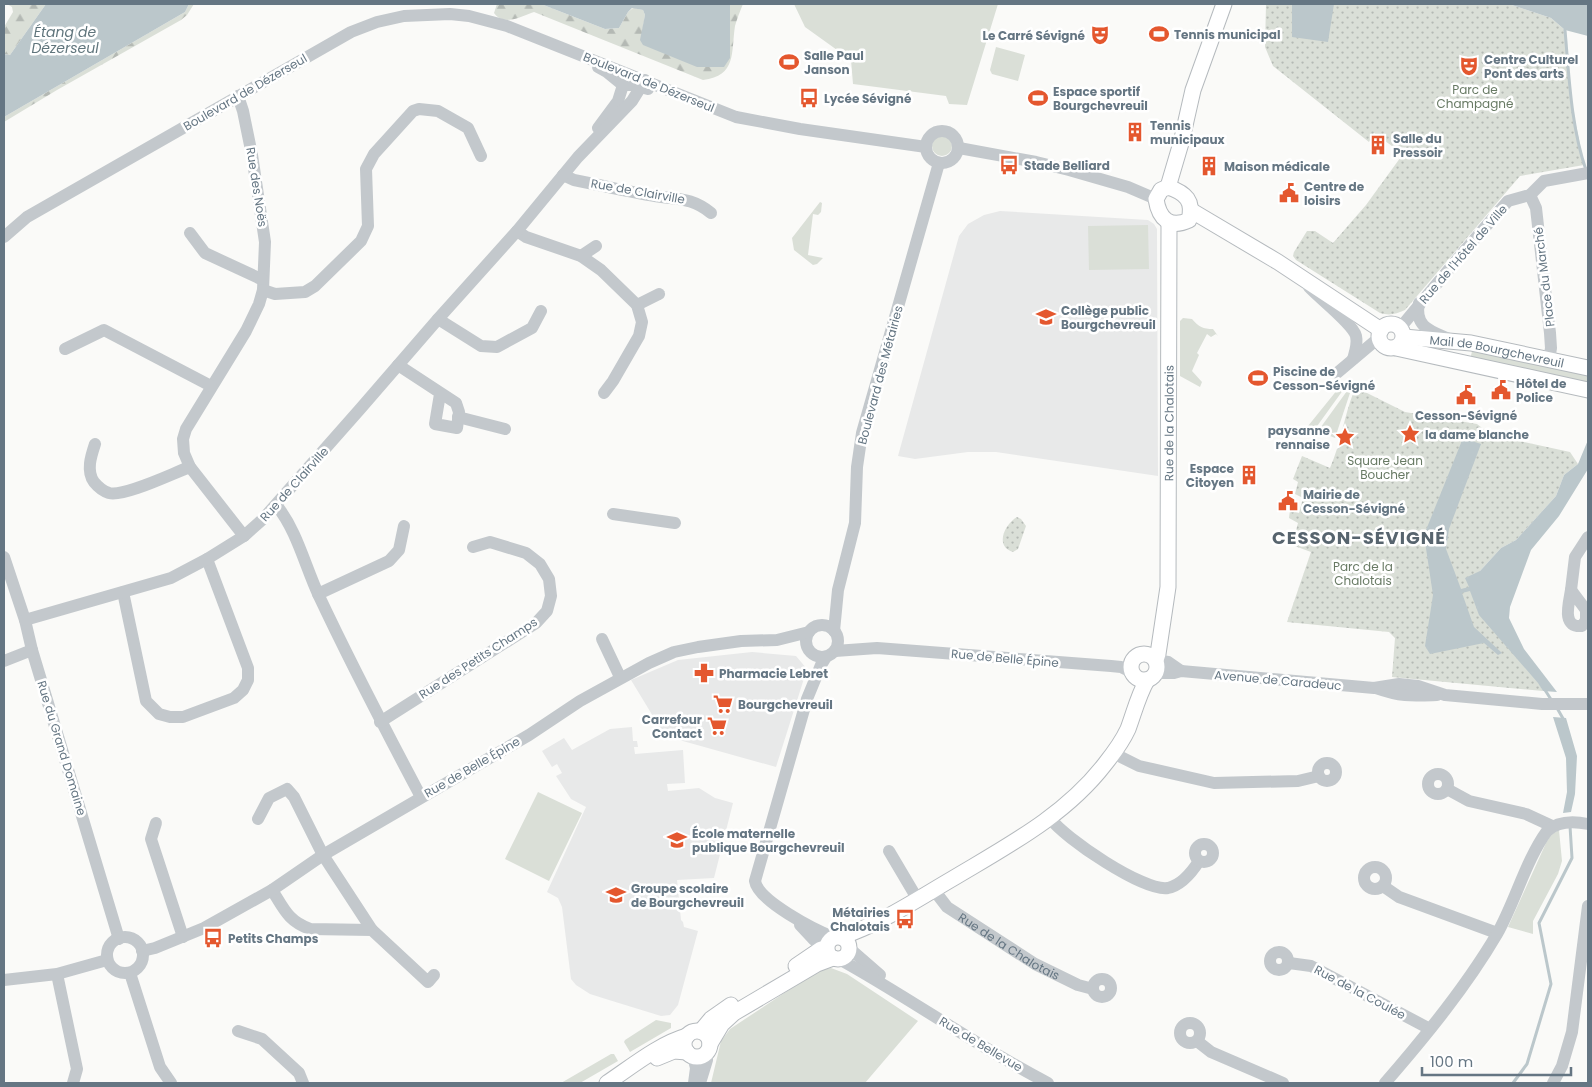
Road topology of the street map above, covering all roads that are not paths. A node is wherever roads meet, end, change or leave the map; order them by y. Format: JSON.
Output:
{"nodes":[{"id":1,"x":1224,"y":4,"type":"edge"},
{"id":2,"x":507,"y":26,"type":"junction"},
{"id":3,"x":644,"y":83,"type":"junction"},
{"id":4,"x":622,"y":85,"type":"junction"},
{"id":5,"x":238,"y":96,"type":"junction"},
{"id":6,"x":926,"y":147,"type":"junction"},
{"id":7,"x":959,"y":148,"type":"junction"},
{"id":8,"x":481,"y":156,"type":"dead end"},
{"id":9,"x":578,"y":157,"type":"junction"},
{"id":10,"x":939,"y":163,"type":"junction"},
{"id":11,"x":1583,"y":173,"type":"edge"},
{"id":12,"x":563,"y":175,"type":"junction"},
{"id":13,"x":1175,"y":189,"type":"junction"},
{"id":14,"x":1530,"y":195,"type":"junction"},
{"id":15,"x":1156,"y":199,"type":"junction"},
{"id":16,"x":1192,"y":211,"type":"junction"},
{"id":17,"x":711,"y":213,"type":"dead end"},
{"id":18,"x":1169,"y":223,"type":"junction"},
{"id":19,"x":518,"y":231,"type":"junction"},
{"id":20,"x":190,"y":232,"type":"dead end"},
{"id":21,"x":4,"y":237,"type":"edge"},
{"id":22,"x":596,"y":246,"type":"dead end"},
{"id":23,"x":581,"y":256,"type":"junction"},
{"id":24,"x":1301,"y":278,"type":"junction"},
{"id":25,"x":263,"y":285,"type":"junction"},
{"id":26,"x":659,"y":294,"type":"dead end"},
{"id":27,"x":1419,"y":303,"type":"junction"},
{"id":28,"x":637,"y":305,"type":"junction"},
{"id":29,"x":541,"y":311,"type":"dead end"},
{"id":30,"x":438,"y":319,"type":"junction"},
{"id":31,"x":1380,"y":335,"type":"junction"},
{"id":32,"x":1400,"y":337,"type":"junction"},
{"id":33,"x":1453,"y":341,"type":"junction"},
{"id":34,"x":64,"y":349,"type":"dead end"},
{"id":35,"x":1353,"y":359,"type":"junction"},
{"id":36,"x":1549,"y":360,"type":"junction"},
{"id":37,"x":398,"y":365,"type":"junction"},
{"id":38,"x":1588,"y":368,"type":"edge"},
{"id":39,"x":1337,"y":373,"type":"dead end"},
{"id":40,"x":211,"y":386,"type":"junction"},
{"id":41,"x":1588,"y":390,"type":"edge"},
{"id":42,"x":440,"y":394,"type":"junction"},
{"id":43,"x":604,"y":394,"type":"dead end"},
{"id":44,"x":458,"y":417,"type":"junction"},
{"id":45,"x":506,"y":428,"type":"dead end"},
{"id":46,"x":95,"y":444,"type":"dead end"},
{"id":47,"x":190,"y":466,"type":"junction"},
{"id":48,"x":277,"y":506,"type":"junction"},
{"id":49,"x":612,"y":514,"type":"dead end"},
{"id":50,"x":675,"y":523,"type":"dead end"},
{"id":51,"x":404,"y":526,"type":"dead end"},
{"id":52,"x":244,"y":536,"type":"junction"},
{"id":53,"x":1588,"y":537,"type":"edge"},
{"id":54,"x":473,"y":547,"type":"dead end"},
{"id":55,"x":4,"y":557,"type":"edge"},
{"id":56,"x":207,"y":560,"type":"junction"},
{"id":57,"x":838,"y":590,"type":"junction"},
{"id":58,"x":1571,"y":590,"type":"dead end"},
{"id":59,"x":123,"y":592,"type":"junction"},
{"id":60,"x":318,"y":594,"type":"junction"},
{"id":61,"x":25,"y":620,"type":"junction"},
{"id":62,"x":814,"y":629,"type":"junction"},
{"id":63,"x":835,"y":633,"type":"junction"},
{"id":64,"x":602,"y":639,"type":"dead end"},
{"id":65,"x":777,"y":640,"type":"junction"},
{"id":66,"x":877,"y":648,"type":"junction"},
{"id":67,"x":32,"y":650,"type":"junction"},
{"id":68,"x":810,"y":652,"type":"junction"},
{"id":69,"x":830,"y":654,"type":"junction"},
{"id":70,"x":4,"y":661,"type":"edge"},
{"id":71,"x":1145,"y":669,"type":"junction"},
{"id":72,"x":620,"y":677,"type":"junction"},
{"id":73,"x":807,"y":699,"type":"junction"},
{"id":74,"x":1588,"y":707,"type":"edge"},
{"id":75,"x":380,"y":722,"type":"junction"},
{"id":76,"x":1113,"y":753,"type":"junction"},
{"id":77,"x":1319,"y":776,"type":"dead end"},
{"id":78,"x":1447,"y":789,"type":"dead end"},
{"id":79,"x":421,"y":797,"type":"junction"},
{"id":80,"x":1050,"y":818,"type":"junction"},
{"id":81,"x":258,"y":819,"type":"dead end"},
{"id":82,"x":156,"y":823,"type":"dead end"},
{"id":83,"x":1583,"y":823,"type":"edge"},
{"id":84,"x":1552,"y":826,"type":"junction"},
{"id":85,"x":888,"y":851,"type":"dead end"},
{"id":86,"x":323,"y":855,"type":"junction"},
{"id":87,"x":1199,"y":861,"type":"dead end"},
{"id":88,"x":1383,"y":886,"type":"dead end"},
{"id":89,"x":272,"y":890,"type":"junction"},
{"id":90,"x":934,"y":890,"type":"junction"},
{"id":91,"x":918,"y":900,"type":"junction"},
{"id":92,"x":1588,"y":906,"type":"edge"},
{"id":93,"x":372,"y":930,"type":"junction"},
{"id":94,"x":1497,"y":933,"type":"junction"},
{"id":95,"x":183,"y":937,"type":"junction"},
{"id":96,"x":119,"y":939,"type":"junction"},
{"id":97,"x":837,"y":948,"type":"junction"},
{"id":98,"x":142,"y":951,"type":"junction"},
{"id":99,"x":108,"y":960,"type":"junction"},
{"id":100,"x":1289,"y":962,"type":"dead end"},
{"id":101,"x":130,"y":973,"type":"junction"},
{"id":102,"x":57,"y":974,"type":"junction"},
{"id":103,"x":434,"y":975,"type":"dead end"},
{"id":104,"x":4,"y":980,"type":"edge"},
{"id":105,"x":1093,"y":989,"type":"dead end"},
{"id":106,"x":1430,"y":1029,"type":"junction"},
{"id":107,"x":238,"y":1031,"type":"dead end"},
{"id":108,"x":1197,"y":1041,"type":"dead end"},
{"id":109,"x":697,"y":1045,"type":"junction"},
{"id":110,"x":73,"y":1083,"type":"edge"},
{"id":111,"x":171,"y":1083,"type":"edge"},
{"id":112,"x":303,"y":1083,"type":"edge"},
{"id":113,"x":608,"y":1083,"type":"edge"},
{"id":114,"x":694,"y":1083,"type":"edge"},
{"id":115,"x":700,"y":1083,"type":"edge"},
{"id":116,"x":1048,"y":1083,"type":"edge"},
{"id":117,"x":1282,"y":1083,"type":"edge"},
{"id":118,"x":1385,"y":1083,"type":"edge"},
{"id":119,"x":1553,"y":1083,"type":"edge"}],
"edges":[{"from":1,"to":13,"type":"main road"},
{"from":2,"to":3,"type":"street","name":"Boulevard de Dézerseul"},
{"from":2,"to":4,"type":"street","name":"Boulevard de Dézerseul"},
{"from":2,"to":5,"type":"street","name":"Boulevard de Dézerseul"},
{"from":3,"to":4,"type":"street","name":"Boulevard de Dézerseul"},
{"from":3,"to":6,"type":"street","name":"Boulevard de Dézerseul"},
{"from":3,"to":9,"type":"street","name":"Rue de Clairville"},
{"from":4,"to":9,"type":"street","name":"Rue de Clairville"},
{"from":5,"to":21,"type":"street","name":"Boulevard de Dézerseul"},
{"from":5,"to":25,"type":"street","name":"Rue des Noës"},
{"from":6,"to":7,"type":"street"},
{"from":6,"to":10,"type":"street"},
{"from":7,"to":10,"type":"street"},
{"from":7,"to":15,"type":"street"},
{"from":8,"to":25,"type":"street"},
{"from":9,"to":12,"type":"street","name":"Rue de Clairville"},
{"from":10,"to":57,"type":"street","name":"Boulevard des Métairies"},
{"from":11,"to":14,"type":"street","name":"Rue de l'Hôtel de Ville"},
{"from":12,"to":17,"type":"street","name":"Rue de Clairville"},
{"from":12,"to":19,"type":"street","name":"Rue de Clairville"},
{"from":13,"to":15,"type":"main road"},
{"from":13,"to":16,"type":"main road"},
{"from":14,"to":27,"type":"street","name":"Rue de l'Hôtel de Ville"},
{"from":14,"to":36,"type":"street","name":"Place du Marché"},
{"from":15,"to":18,"type":"main road"},
{"from":16,"to":18,"type":"main road"},
{"from":16,"to":24,"type":"main road"},
{"from":18,"to":71,"type":"main road","name":"Rue de la Chalotais"},
{"from":19,"to":23,"type":"street"},
{"from":19,"to":30,"type":"street","name":"Rue de Clairville"},
{"from":20,"to":25,"type":"street"},
{"from":22,"to":23,"type":"street"},
{"from":23,"to":28,"type":"street"},
{"from":24,"to":31,"type":"main road"},
{"from":24,"to":35,"type":"street"},
{"from":25,"to":40,"type":"street","name":"Rue des Noës"},
{"from":26,"to":28,"type":"street"},
{"from":27,"to":32,"type":"street","name":"Rue de l'Hôtel de Ville"},
{"from":27,"to":33,"type":"street"},
{"from":28,"to":43,"type":"street"},
{"from":29,"to":30,"type":"street"},
{"from":30,"to":37,"type":"street","name":"Rue de Clairville"},
{"from":31,"to":32,"type":"main road"},
{"from":31,"to":32,"type":"main road"},
{"from":31,"to":35,"type":"street"},
{"from":32,"to":33,"type":"main road","name":"Mail de Bourgchevreuil"},
{"from":32,"to":41,"type":"main road","name":"Mail de Bourgchevreuil"},
{"from":33,"to":36,"type":"main road","name":"Mail de Bourgchevreuil"},
{"from":34,"to":40,"type":"street"},
{"from":35,"to":39,"type":"street"},
{"from":36,"to":38,"type":"main road","name":"Mail de Bourgchevreuil"},
{"from":37,"to":42,"type":"street"},
{"from":37,"to":48,"type":"street","name":"Rue de Clairville"},
{"from":40,"to":47,"type":"street","name":"Rue des Noës"},
{"from":42,"to":44,"type":"street"},
{"from":42,"to":44,"type":"street"},
{"from":44,"to":45,"type":"street"},
{"from":46,"to":47,"type":"street"},
{"from":47,"to":52,"type":"street","name":"Rue des Noës"},
{"from":48,"to":52,"type":"street","name":"Rue de Clairville"},
{"from":48,"to":60,"type":"street"},
{"from":49,"to":50,"type":"street"},
{"from":51,"to":60,"type":"street"},
{"from":52,"to":56,"type":"street","name":"Rue de Clairville"},
{"from":53,"to":58,"type":"street"},
{"from":54,"to":75,"type":"street","name":"Rue des Petits Champs"},
{"from":55,"to":61,"type":"street","name":"Rue du Grand Domaine"},
{"from":56,"to":59,"type":"street","name":"Rue de Clairville"},
{"from":56,"to":59,"type":"street"},
{"from":57,"to":62,"type":"street","name":"Boulevard des Métairies"},
{"from":57,"to":63,"type":"street","name":"Boulevard des Métairies"},
{"from":59,"to":61,"type":"street","name":"Rue de Clairville"},
{"from":60,"to":75,"type":"street"},
{"from":61,"to":67,"type":"street","name":"Rue du Grand Domaine"},
{"from":62,"to":63,"type":"street"},
{"from":62,"to":65,"type":"street","name":"Rue de Belle Épine"},
{"from":62,"to":68,"type":"street"},
{"from":63,"to":66,"type":"street","name":"Rue de Belle Épine"},
{"from":63,"to":69,"type":"street"},
{"from":64,"to":72,"type":"street"},
{"from":65,"to":68,"type":"street","name":"Rue de Belle Épine"},
{"from":65,"to":72,"type":"street","name":"Rue de Belle Épine"},
{"from":66,"to":69,"type":"street","name":"Rue de Belle Épine"},
{"from":66,"to":71,"type":"street","name":"Rue de Belle Épine"},
{"from":67,"to":70,"type":"street"},
{"from":67,"to":96,"type":"street","name":"Rue du Grand Domaine"},
{"from":68,"to":69,"type":"street"},
{"from":68,"to":73,"type":"street"},
{"from":69,"to":73,"type":"street"},
{"from":71,"to":74,"type":"street","name":"Avenue de Caradeuc"},
{"from":71,"to":76,"type":"main road"},
{"from":72,"to":79,"type":"street","name":"Rue de Belle Épine"},
{"from":73,"to":97,"type":"street"},
{"from":75,"to":79,"type":"street"},
{"from":76,"to":77,"type":"street"},
{"from":76,"to":80,"type":"main road"},
{"from":78,"to":84,"type":"street"},
{"from":79,"to":86,"type":"street","name":"Rue de Belle Épine"},
{"from":80,"to":87,"type":"street"},
{"from":80,"to":90,"type":"main road"},
{"from":81,"to":86,"type":"street"},
{"from":82,"to":95,"type":"street"},
{"from":83,"to":84,"type":"street"},
{"from":84,"to":94,"type":"street"},
{"from":85,"to":91,"type":"street"},
{"from":86,"to":89,"type":"street","name":"Rue de Belle Épine"},
{"from":86,"to":93,"type":"street"},
{"from":88,"to":94,"type":"street"},
{"from":89,"to":93,"type":"street"},
{"from":89,"to":95,"type":"street","name":"Rue de Belle Épine"},
{"from":90,"to":91,"type":"main road"},
{"from":90,"to":105,"type":"street","name":"Rue de la Chalotais"},
{"from":91,"to":97,"type":"main road"},
{"from":92,"to":119,"type":"street"},
{"from":93,"to":103,"type":"street"},
{"from":94,"to":106,"type":"street"},
{"from":95,"to":98,"type":"street","name":"Rue de Belle Épine"},
{"from":96,"to":98,"type":"street"},
{"from":96,"to":99,"type":"street"},
{"from":97,"to":109,"type":"main road"},
{"from":97,"to":116,"type":"street","name":"Rue de Bellevue"},
{"from":98,"to":101,"type":"street"},
{"from":99,"to":101,"type":"street"},
{"from":99,"to":102,"type":"street"},
{"from":100,"to":106,"type":"street","name":"Rue de la Coulée"},
{"from":101,"to":111,"type":"street"},
{"from":102,"to":104,"type":"street"},
{"from":102,"to":110,"type":"street"},
{"from":106,"to":118,"type":"street"},
{"from":107,"to":112,"type":"street"},
{"from":108,"to":117,"type":"street"},
{"from":109,"to":113,"type":"main road"},
{"from":109,"to":114,"type":"street"},
{"from":109,"to":115,"type":"street"}]}
